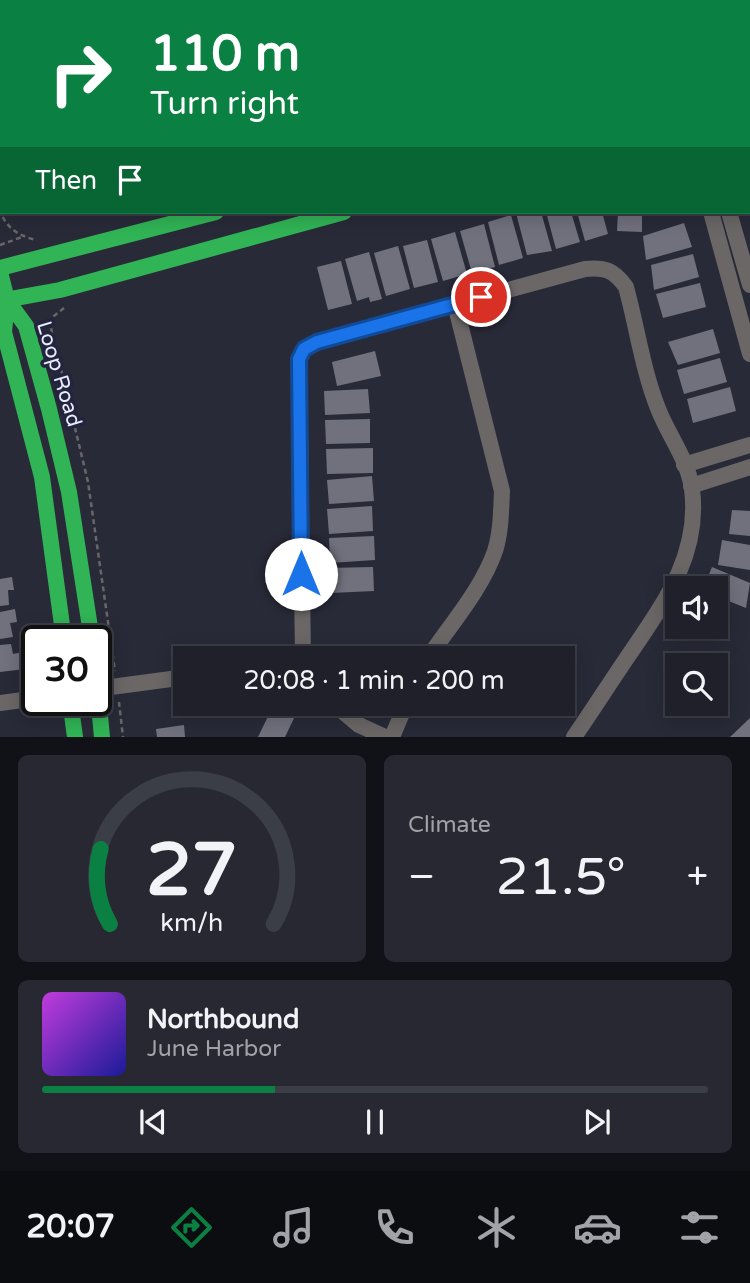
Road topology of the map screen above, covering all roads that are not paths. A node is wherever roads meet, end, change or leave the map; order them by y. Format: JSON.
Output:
{"nodes":[{"id":1,"x":209,"y":214,"type":"edge"},
{"id":2,"x":337,"y":214,"type":"edge"},
{"id":3,"x":712,"y":214,"type":"edge"},
{"id":4,"x":730,"y":214,"type":"edge"},
{"id":5,"x":0,"y":270,"type":"edge"},
{"id":6,"x":750,"y":285,"type":"edge"},
{"id":7,"x":4,"y":300,"type":"edge"},
{"id":8,"x":455,"y":304,"type":"junction"},
{"id":9,"x":750,"y":354,"type":"edge"},
{"id":10,"x":750,"y":445,"type":"edge"},
{"id":11,"x":684,"y":465,"type":"junction"},
{"id":12,"x":750,"y":467,"type":"edge"},
{"id":13,"x":691,"y":486,"type":"junction"},
{"id":14,"x":62,"y":625,"type":"edge"},
{"id":15,"x":90,"y":625,"type":"edge"},
{"id":16,"x":297,"y":646,"type":"edge"},
{"id":17,"x":436,"y":646,"type":"edge"},
{"id":18,"x":173,"y":678,"type":"edge"},
{"id":19,"x":112,"y":683,"type":"edge"},
{"id":20,"x":21,"y":700,"type":"edge"},
{"id":21,"x":0,"y":703,"type":"edge"},
{"id":22,"x":72,"y":716,"type":"edge"},
{"id":23,"x":101,"y":716,"type":"edge"},
{"id":24,"x":348,"y":716,"type":"edge"},
{"id":25,"x":400,"y":716,"type":"edge"},
{"id":26,"x":75,"y":737,"type":"edge"},
{"id":27,"x":103,"y":737,"type":"edge"},
{"id":28,"x":385,"y":737,"type":"edge"},
{"id":29,"x":392,"y":737,"type":"edge"},
{"id":30,"x":574,"y":737,"type":"edge"}],
"edges":[{"from":1,"to":5,"type":"street"},
{"from":2,"to":7,"type":"street"},
{"from":3,"to":9,"type":"street"},
{"from":4,"to":6,"type":"street"},
{"from":5,"to":7,"type":"street"},
{"from":7,"to":14,"type":"street","name":"Loop Road"},
{"from":7,"to":15,"type":"street","name":"Loop Road"},
{"from":8,"to":11,"type":"street"},
{"from":8,"to":16,"type":"street"},
{"from":8,"to":17,"type":"street"},
{"from":10,"to":11,"type":"street"},
{"from":11,"to":13,"type":"street"},
{"from":12,"to":13,"type":"street"},
{"from":13,"to":30,"type":"street"},
{"from":18,"to":19,"type":"street"},
{"from":20,"to":21,"type":"street"},
{"from":22,"to":26,"type":"street"},
{"from":23,"to":27,"type":"street"},
{"from":24,"to":28,"type":"street"},
{"from":25,"to":29,"type":"street"}]}
